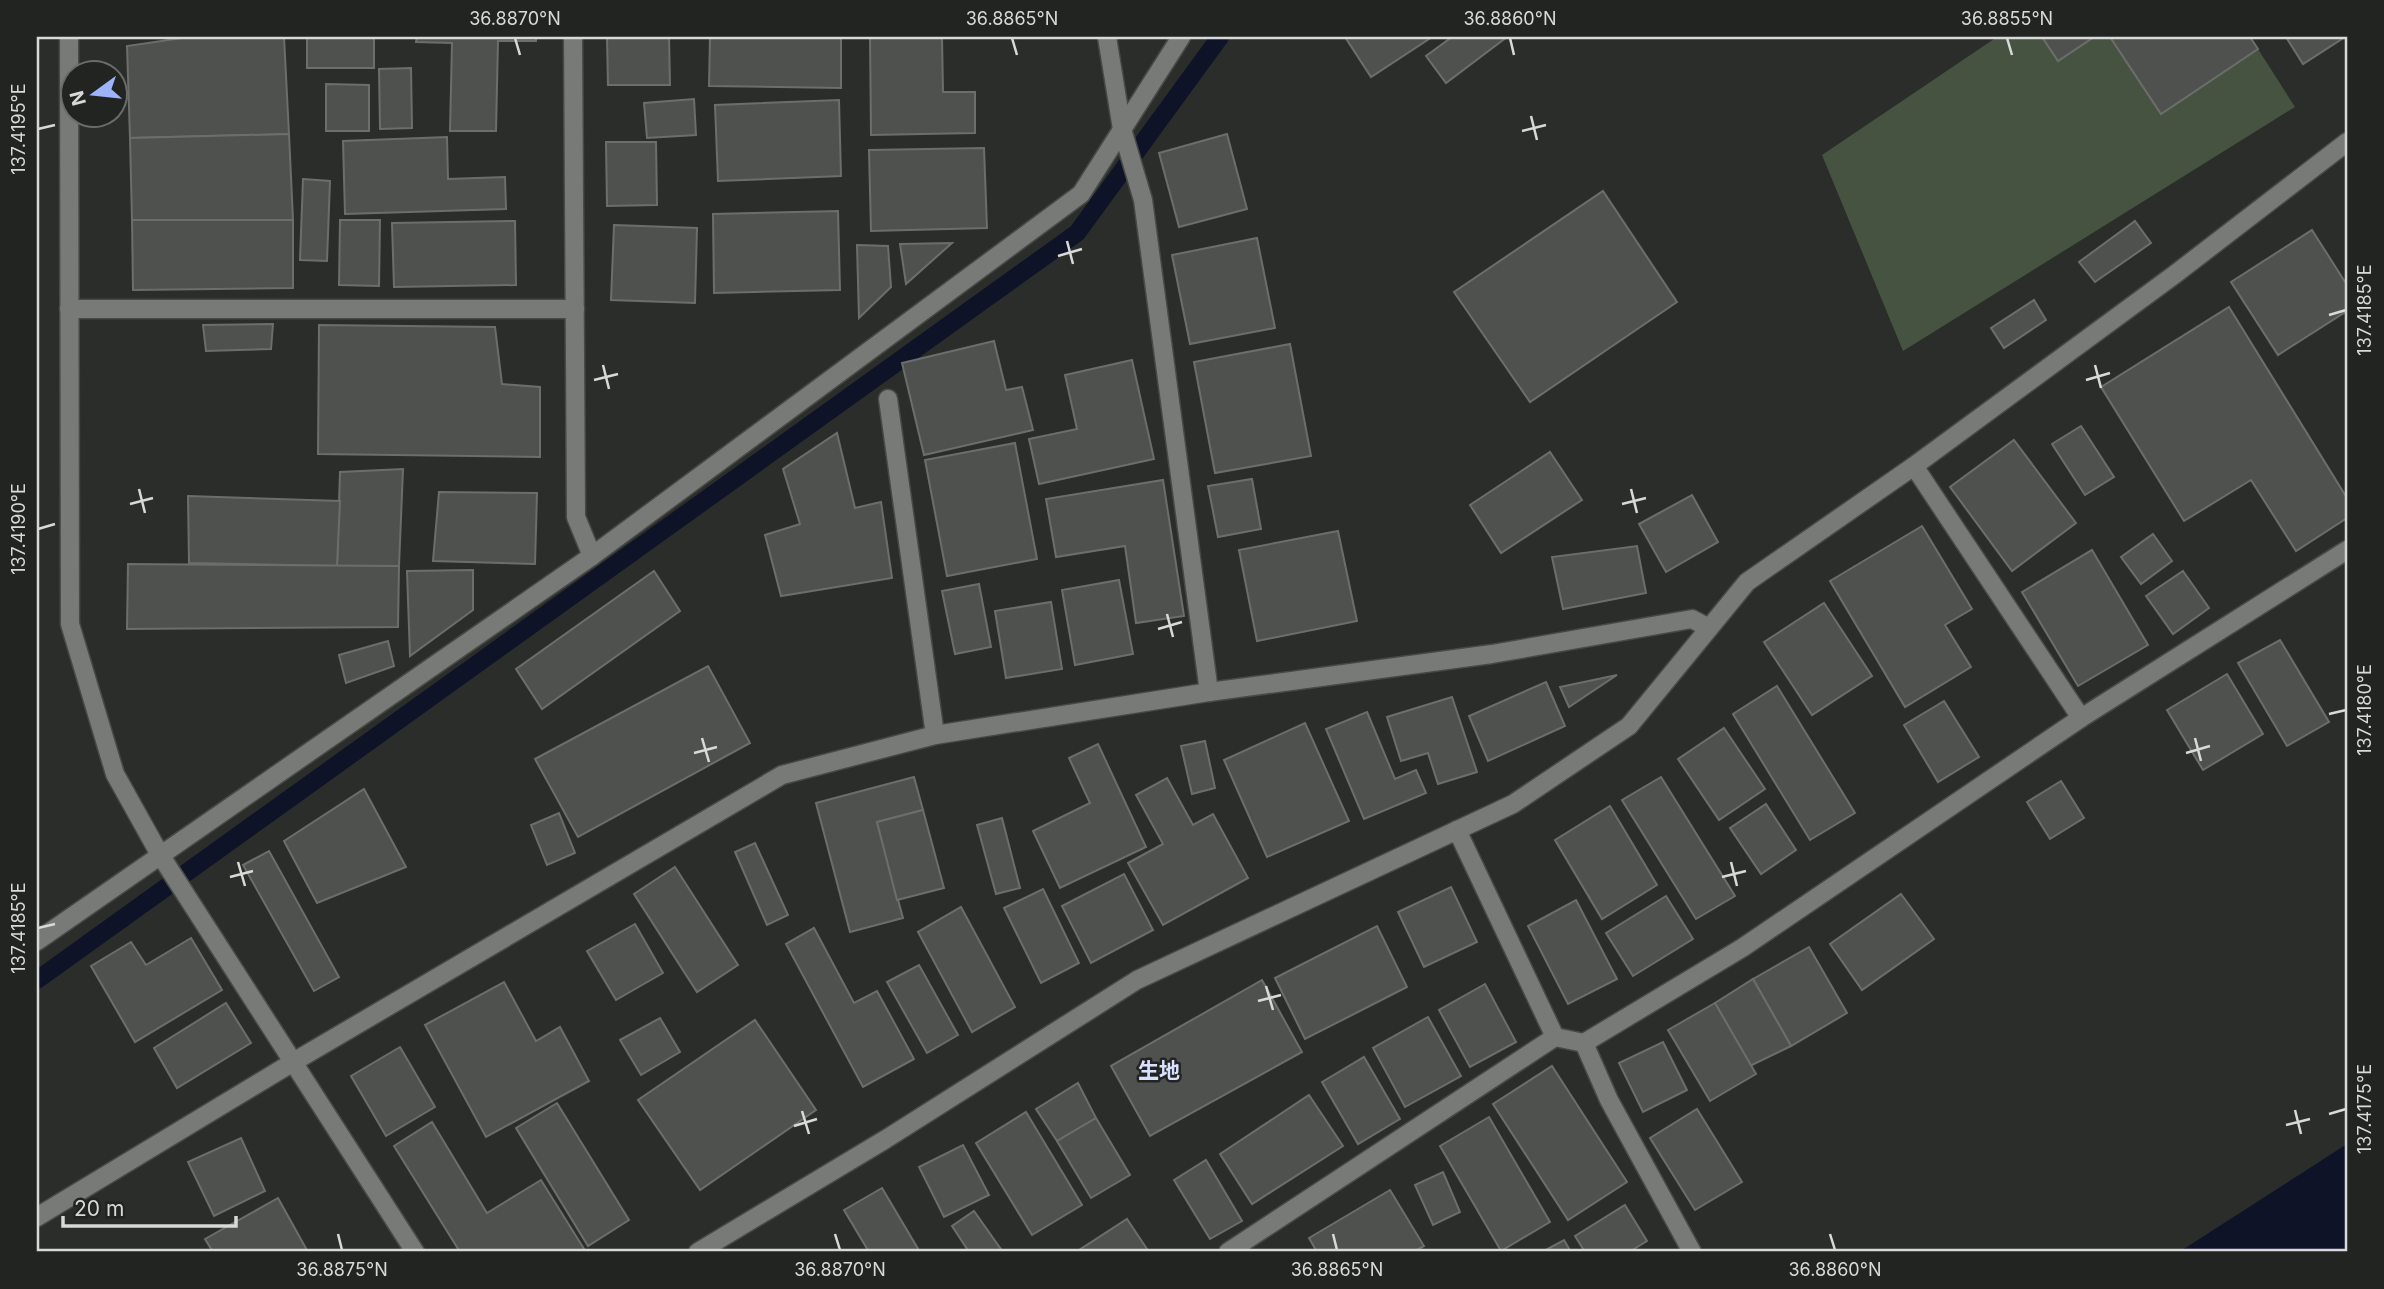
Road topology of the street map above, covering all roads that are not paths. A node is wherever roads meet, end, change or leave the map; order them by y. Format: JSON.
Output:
{"nodes":[{"id":1,"x":69,"y":37,"type":"edge"},
{"id":2,"x":573,"y":37,"type":"edge"},
{"id":3,"x":1107,"y":37,"type":"edge"},
{"id":4,"x":1181,"y":37,"type":"edge"},
{"id":5,"x":1122,"y":129,"type":"junction"},
{"id":6,"x":2347,"y":142,"type":"edge"},
{"id":7,"x":69,"y":309,"type":"junction"},
{"id":8,"x":575,"y":309,"type":"junction"},
{"id":9,"x":888,"y":400,"type":"dead end"},
{"id":10,"x":1914,"y":466,"type":"junction"},
{"id":11,"x":2347,"y":550,"type":"edge"},
{"id":12,"x":592,"y":556,"type":"junction"},
{"id":13,"x":1709,"y":628,"type":"junction"},
{"id":14,"x":1209,"y":692,"type":"junction"},
{"id":15,"x":2081,"y":718,"type":"junction"},
{"id":16,"x":935,"y":734,"type":"junction"},
{"id":17,"x":1457,"y":830,"type":"junction"},
{"id":18,"x":159,"y":853,"type":"junction"},
{"id":19,"x":37,"y":941,"type":"edge"},
{"id":20,"x":1555,"y":1037,"type":"junction"},
{"id":21,"x":1584,"y":1043,"type":"junction"},
{"id":22,"x":295,"y":1061,"type":"junction"},
{"id":23,"x":37,"y":1217,"type":"edge"},
{"id":24,"x":415,"y":1252,"type":"edge"},
{"id":25,"x":698,"y":1252,"type":"edge"},
{"id":26,"x":1228,"y":1252,"type":"edge"},
{"id":27,"x":1692,"y":1252,"type":"edge"}],
"edges":[{"from":1,"to":7,"type":"street"},
{"from":2,"to":8,"type":"street"},
{"from":3,"to":5,"type":"street"},
{"from":4,"to":5,"type":"street"},
{"from":5,"to":12,"type":"street"},
{"from":5,"to":14,"type":"street"},
{"from":6,"to":10,"type":"street"},
{"from":7,"to":8,"type":"street"},
{"from":7,"to":18,"type":"street"},
{"from":8,"to":12,"type":"street"},
{"from":9,"to":16,"type":"street"},
{"from":10,"to":13,"type":"street"},
{"from":10,"to":15,"type":"street"},
{"from":11,"to":15,"type":"street"},
{"from":12,"to":18,"type":"street"},
{"from":13,"to":14,"type":"street"},
{"from":13,"to":17,"type":"street"},
{"from":14,"to":16,"type":"street"},
{"from":15,"to":21,"type":"street"},
{"from":16,"to":22,"type":"street"},
{"from":17,"to":20,"type":"street"},
{"from":17,"to":25,"type":"street"},
{"from":18,"to":19,"type":"street"},
{"from":18,"to":22,"type":"street"},
{"from":20,"to":21,"type":"street"},
{"from":20,"to":26,"type":"street"},
{"from":21,"to":27,"type":"street"},
{"from":22,"to":23,"type":"street"},
{"from":22,"to":24,"type":"street"}]}
